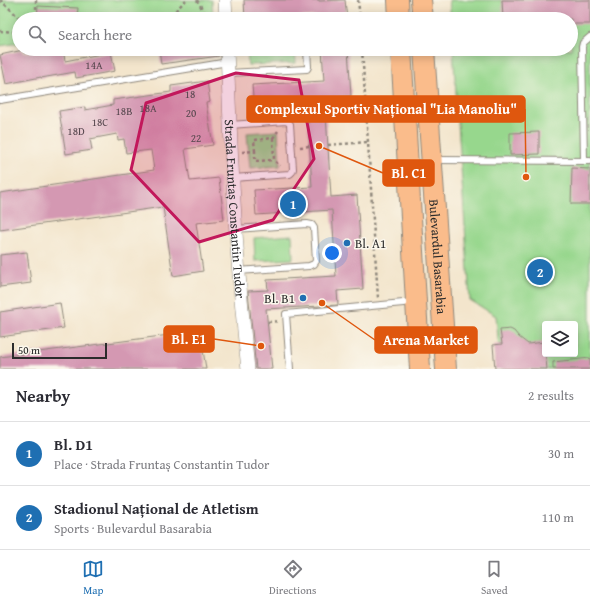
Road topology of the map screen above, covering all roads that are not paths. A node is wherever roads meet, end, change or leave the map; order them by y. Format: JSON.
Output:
{"nodes":[{"id":1,"x":225,"y":0,"type":"edge"},
{"id":2,"x":398,"y":0,"type":"edge"},
{"id":3,"x":422,"y":0,"type":"edge"},
{"id":4,"x":226,"y":12,"type":"edge"},
{"id":5,"x":399,"y":12,"type":"edge"},
{"id":6,"x":423,"y":12,"type":"edge"},
{"id":7,"x":590,"y":37,"type":"edge"},
{"id":8,"x":308,"y":56,"type":"edge"},
{"id":9,"x":401,"y":56,"type":"edge"},
{"id":10,"x":424,"y":56,"type":"edge"},
{"id":11,"x":228,"y":61,"type":"edge"},
{"id":12,"x":0,"y":100,"type":"edge"},
{"id":13,"x":230,"y":125,"type":"junction"},
{"id":14,"x":431,"y":160,"type":"junction"},
{"id":15,"x":587,"y":161,"type":"edge"},
{"id":16,"x":233,"y":178,"type":"junction"},
{"id":17,"x":235,"y":229,"type":"junction"},
{"id":18,"x":238,"y":271,"type":"junction"},
{"id":19,"x":415,"y":302,"type":"junction"},
{"id":20,"x":248,"y":369,"type":"edge"},
{"id":21,"x":290,"y":369,"type":"edge"},
{"id":22,"x":420,"y":369,"type":"edge"},
{"id":23,"x":446,"y":369,"type":"edge"}],
"edges":[{"from":1,"to":4,"type":"street"},
{"from":2,"to":5,"type":"main road"},
{"from":3,"to":6,"type":"main road"},
{"from":7,"to":15,"type":"lane"},
{"from":8,"to":11,"type":"lane"},
{"from":9,"to":19,"type":"main road","name":"Bulevardul Basarabia"},
{"from":10,"to":14,"type":"main road","name":"Bulevardul Basarabia"},
{"from":11,"to":12,"type":"lane"},
{"from":11,"to":13,"type":"street","name":"Strada Fruntaș Constantin Tudor"},
{"from":13,"to":16,"type":"street","name":"Strada Fruntaș Constantin Tudor"},
{"from":13,"to":16,"type":"lane"},
{"from":14,"to":15,"type":"lane"},
{"from":14,"to":23,"type":"main road","name":"Bulevardul Basarabia"},
{"from":16,"to":17,"type":"street","name":"Strada Fruntaș Constantin Tudor"},
{"from":17,"to":18,"type":"street","name":"Strada Fruntaș Constantin Tudor"},
{"from":17,"to":18,"type":"lane"},
{"from":18,"to":20,"type":"street","name":"Strada Fruntaș Constantin Tudor"},
{"from":19,"to":21,"type":"lane"},
{"from":19,"to":22,"type":"main road","name":"Bulevardul Basarabia"}]}
